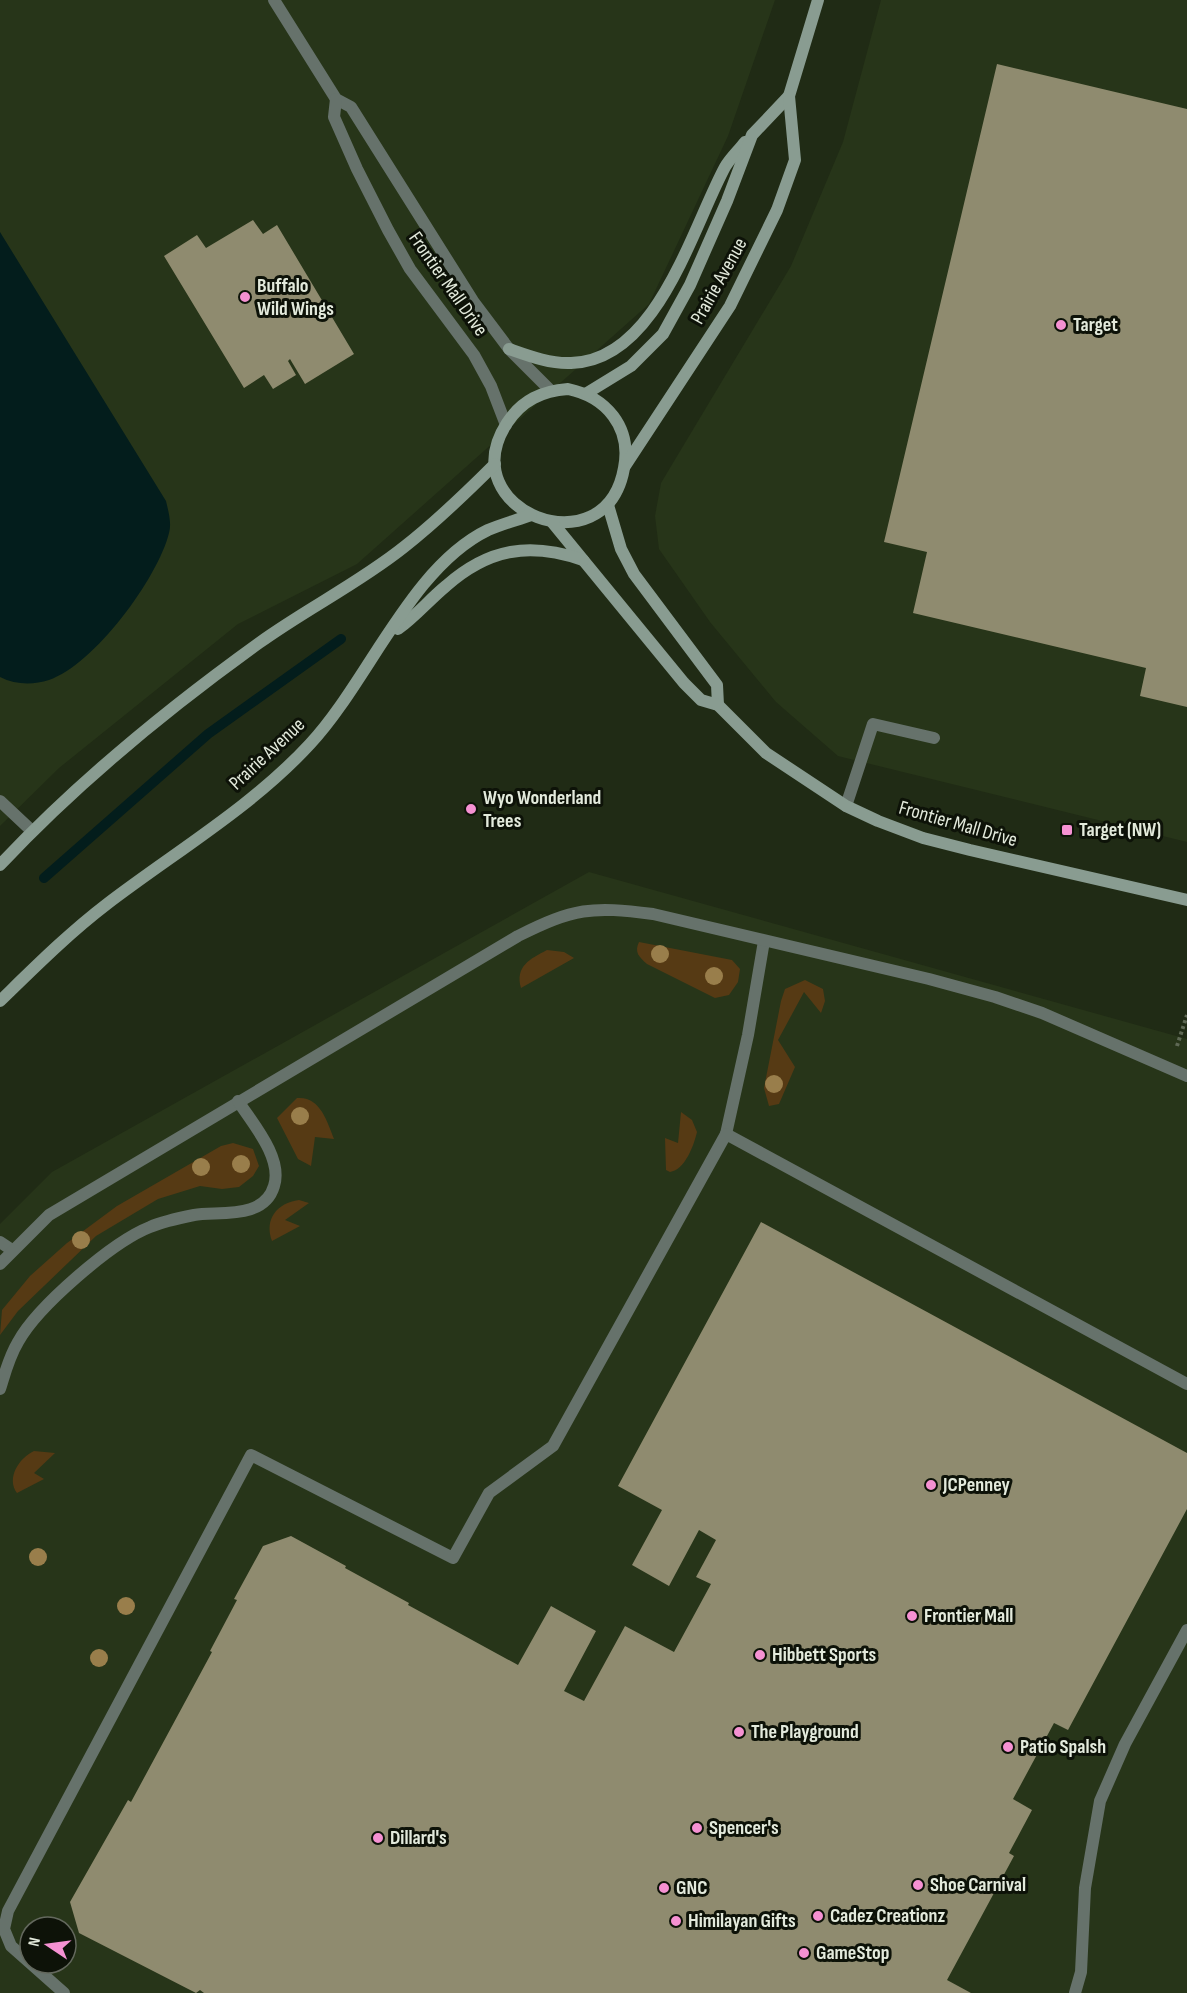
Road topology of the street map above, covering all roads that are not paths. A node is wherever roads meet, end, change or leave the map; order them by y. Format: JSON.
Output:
{"nodes":[{"id":1,"x":274,"y":0,"type":"edge"},
{"id":2,"x":818,"y":0,"type":"edge"},
{"id":3,"x":789,"y":96,"type":"junction"},
{"id":4,"x":336,"y":99,"type":"junction"},
{"id":5,"x":752,"y":135,"type":"junction"},
{"id":6,"x":509,"y":349,"type":"junction"},
{"id":7,"x":550,"y":390,"type":"junction"},
{"id":8,"x":587,"y":393,"type":"junction"},
{"id":9,"x":506,"y":424,"type":"junction"},
{"id":10,"x":495,"y":464,"type":"junction"},
{"id":11,"x":625,"y":466,"type":"junction"},
{"id":12,"x":608,"y":505,"type":"junction"},
{"id":13,"x":531,"y":515,"type":"junction"},
{"id":14,"x":552,"y":522,"type":"junction"},
{"id":15,"x":584,"y":560,"type":"junction"},
{"id":16,"x":387,"y":637,"type":"junction"},
{"id":17,"x":718,"y":705,"type":"junction"},
{"id":18,"x":934,"y":738,"type":"dead end"},
{"id":19,"x":0,"y":801,"type":"edge"},
{"id":20,"x":846,"y":806,"type":"junction"},
{"id":21,"x":32,"y":831,"type":"junction"},
{"id":22,"x":0,"y":866,"type":"edge"},
{"id":23,"x":1187,"y":900,"type":"edge"},
{"id":24,"x":764,"y":941,"type":"junction"},
{"id":25,"x":0,"y":1001,"type":"edge"},
{"id":26,"x":1187,"y":1076,"type":"edge"},
{"id":27,"x":238,"y":1101,"type":"junction"},
{"id":28,"x":726,"y":1134,"type":"junction"},
{"id":29,"x":0,"y":1242,"type":"edge"},
{"id":30,"x":12,"y":1250,"type":"junction"},
{"id":31,"x":0,"y":1264,"type":"edge"},
{"id":32,"x":1187,"y":1384,"type":"edge"},
{"id":33,"x":0,"y":1389,"type":"edge"},
{"id":34,"x":1187,"y":1630,"type":"edge"},
{"id":35,"x":64,"y":1993,"type":"edge"},
{"id":36,"x":1075,"y":1993,"type":"edge"}],
"edges":[{"from":1,"to":4,"type":"street","name":"Frontier Mall Drive"},
{"from":2,"to":3,"type":"street","name":"Prairie Avenue"},
{"from":3,"to":5,"type":"street","name":"Prairie Avenue"},
{"from":3,"to":11,"type":"street","name":"Prairie Avenue"},
{"from":4,"to":6,"type":"street","name":"Frontier Mall Drive"},
{"from":4,"to":9,"type":"street","name":"Frontier Mall Drive"},
{"from":5,"to":6,"type":"street"},
{"from":5,"to":8,"type":"street","name":"Prairie Avenue"},
{"from":6,"to":7,"type":"street","name":"Frontier Mall Drive"},
{"from":7,"to":8,"type":"street"},
{"from":7,"to":9,"type":"street"},
{"from":8,"to":11,"type":"street"},
{"from":9,"to":10,"type":"street"},
{"from":10,"to":13,"type":"street"},
{"from":10,"to":21,"type":"street"},
{"from":11,"to":12,"type":"street"},
{"from":12,"to":14,"type":"street"},
{"from":12,"to":17,"type":"street"},
{"from":13,"to":14,"type":"street"},
{"from":13,"to":16,"type":"street","name":"Prairie Avenue"},
{"from":14,"to":15,"type":"street","name":"Frontier Mall Drive"},
{"from":15,"to":16,"type":"street"},
{"from":15,"to":17,"type":"street","name":"Frontier Mall Drive"},
{"from":16,"to":25,"type":"street","name":"Prairie Avenue"},
{"from":17,"to":20,"type":"street","name":"Frontier Mall Drive"},
{"from":18,"to":20,"type":"street"},
{"from":19,"to":21,"type":"street"},
{"from":20,"to":23,"type":"street","name":"Frontier Mall Drive"},
{"from":21,"to":22,"type":"street"},
{"from":24,"to":26,"type":"street"},
{"from":24,"to":27,"type":"street"},
{"from":24,"to":28,"type":"street"},
{"from":27,"to":30,"type":"street"},
{"from":27,"to":33,"type":"street"},
{"from":28,"to":32,"type":"street"},
{"from":28,"to":35,"type":"street"},
{"from":29,"to":30,"type":"street"},
{"from":30,"to":31,"type":"street"},
{"from":34,"to":36,"type":"street"}]}
